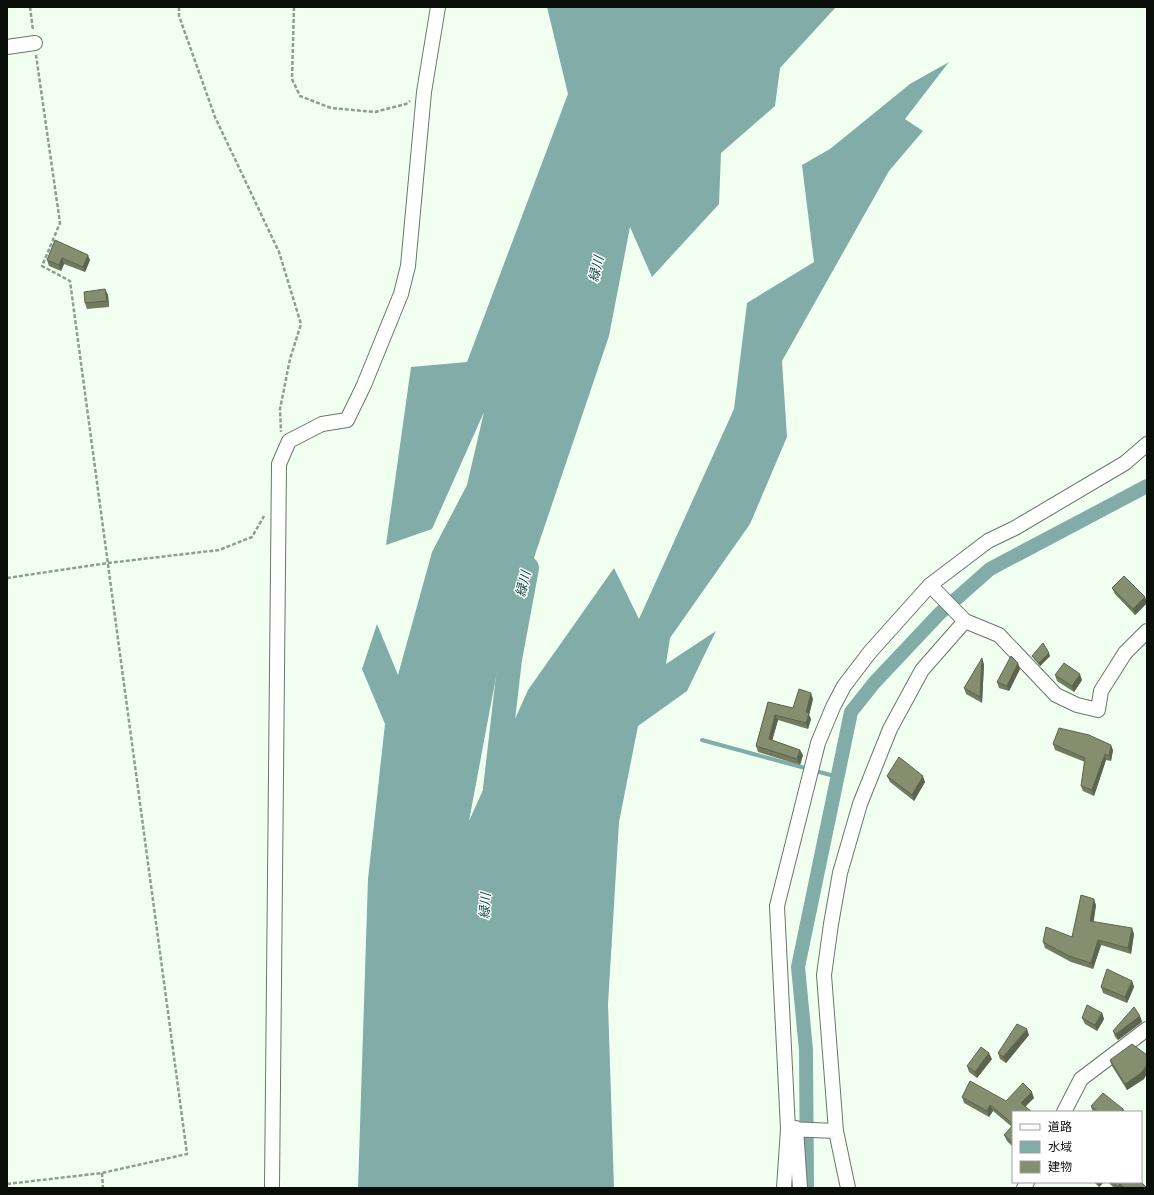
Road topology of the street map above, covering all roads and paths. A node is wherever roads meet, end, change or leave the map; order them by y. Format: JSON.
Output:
{"nodes":[{"id":1,"x":30,"y":7,"type":"edge"},
{"id":2,"x":179,"y":7,"type":"edge"},
{"id":3,"x":294,"y":7,"type":"edge"},
{"id":4,"x":438,"y":7,"type":"edge"},
{"id":5,"x":35,"y":43,"type":"junction"},
{"id":6,"x":7,"y":47,"type":"edge"},
{"id":7,"x":424,"y":92,"type":"junction"},
{"id":8,"x":289,"y":441,"type":"junction"},
{"id":9,"x":1147,"y":444,"type":"edge"},
{"id":10,"x":264,"y":511,"type":"dead end"},
{"id":11,"x":108,"y":563,"type":"junction"},
{"id":12,"x":7,"y":578,"type":"edge"},
{"id":13,"x":930,"y":585,"type":"junction"},
{"id":14,"x":965,"y":621,"type":"junction"},
{"id":15,"x":1147,"y":631,"type":"edge"},
{"id":16,"x":1147,"y":1029,"type":"edge"},
{"id":17,"x":1065,"y":1111,"type":"edge"},
{"id":18,"x":792,"y":1128,"type":"junction"},
{"id":19,"x":836,"y":1131,"type":"junction"},
{"id":20,"x":102,"y":1173,"type":"junction"},
{"id":21,"x":7,"y":1184,"type":"edge"},
{"id":22,"x":103,"y":1188,"type":"edge"},
{"id":23,"x":272,"y":1188,"type":"edge"},
{"id":24,"x":784,"y":1188,"type":"edge"},
{"id":25,"x":800,"y":1188,"type":"edge"},
{"id":26,"x":848,"y":1188,"type":"edge"}],
"edges":[{"from":1,"to":5,"type":"path"},
{"from":2,"to":8,"type":"path"},
{"from":3,"to":7,"type":"path"},
{"from":4,"to":7,"type":"street"},
{"from":5,"to":6,"type":"street"},
{"from":5,"to":11,"type":"path"},
{"from":7,"to":8,"type":"street"},
{"from":8,"to":23,"type":"street"},
{"from":9,"to":13,"type":"street"},
{"from":10,"to":11,"type":"path"},
{"from":11,"to":12,"type":"path"},
{"from":11,"to":20,"type":"path"},
{"from":13,"to":14,"type":"street"},
{"from":13,"to":18,"type":"street"},
{"from":14,"to":15,"type":"street"},
{"from":14,"to":19,"type":"street"},
{"from":16,"to":17,"type":"street"},
{"from":18,"to":19,"type":"street"},
{"from":18,"to":24,"type":"street"},
{"from":18,"to":25,"type":"street"},
{"from":19,"to":26,"type":"street"},
{"from":20,"to":21,"type":"path"},
{"from":20,"to":22,"type":"path"}]}
